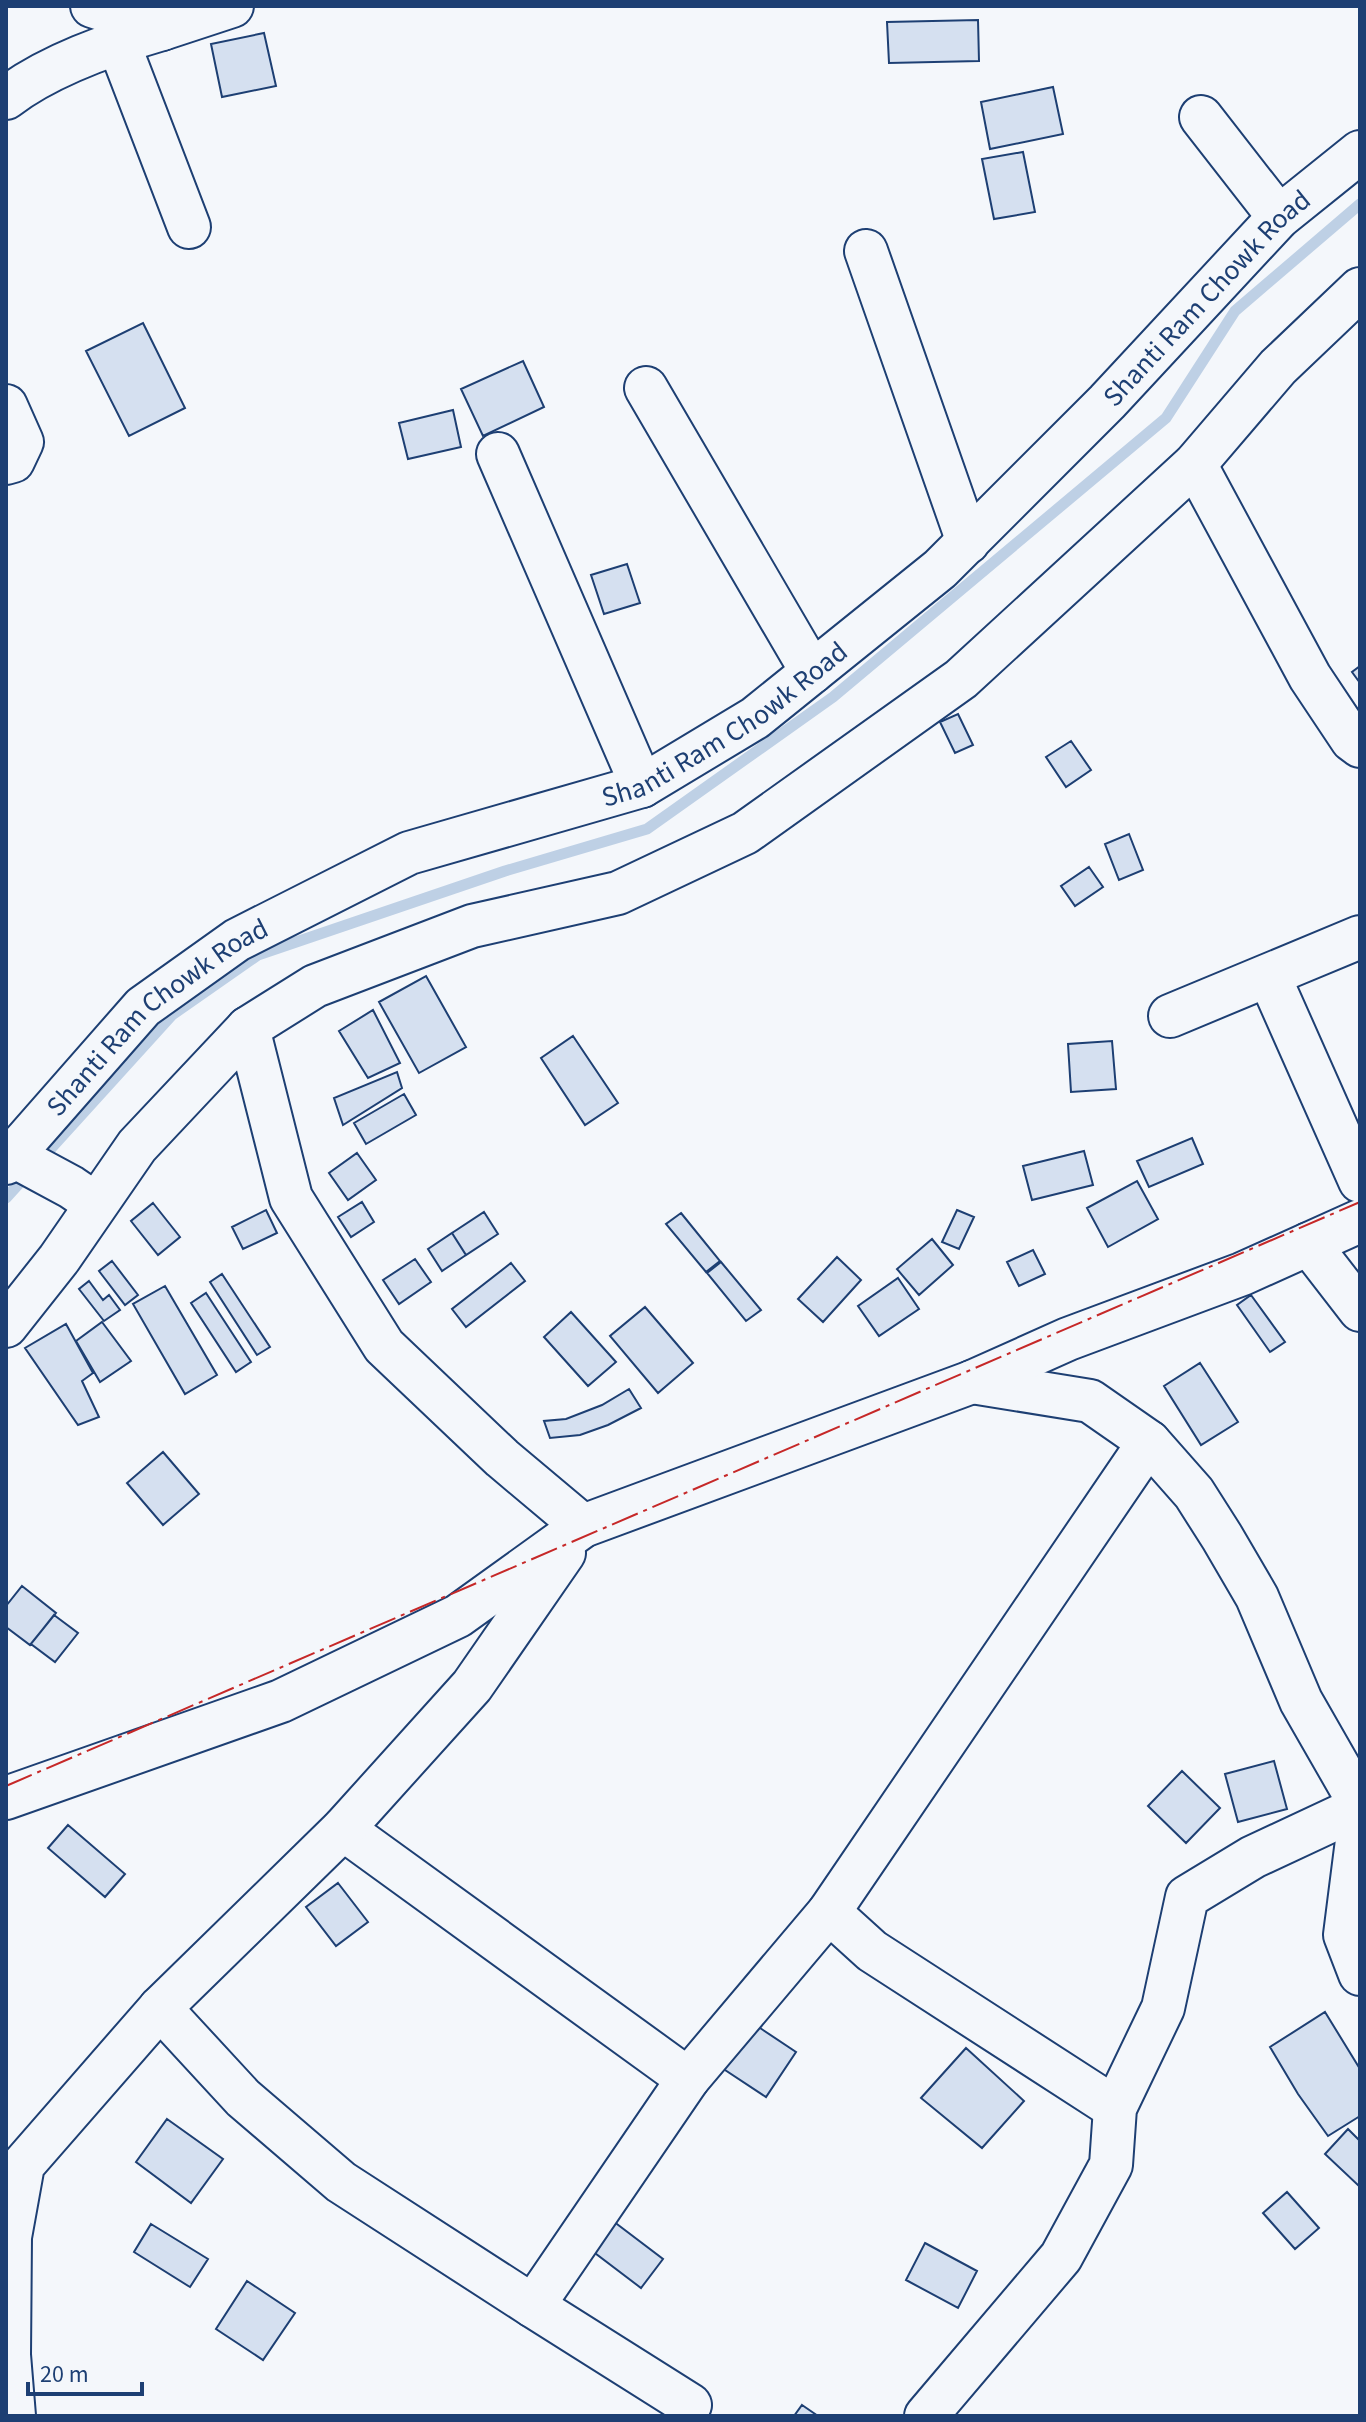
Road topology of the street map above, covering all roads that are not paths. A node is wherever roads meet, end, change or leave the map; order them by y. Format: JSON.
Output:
{"nodes":[{"id":1,"x":92,"y":6,"type":"edge"},
{"id":2,"x":232,"y":6,"type":"edge"},
{"id":3,"x":162,"y":29,"type":"junction"},
{"id":4,"x":118,"y":42,"type":"junction"},
{"id":5,"x":6,"y":98,"type":"edge"},
{"id":6,"x":1201,"y":117,"type":"dead end"},
{"id":7,"x":1360,"y":152,"type":"edge"},
{"id":8,"x":1279,"y":217,"type":"junction"},
{"id":9,"x":189,"y":227,"type":"dead end"},
{"id":10,"x":866,"y":251,"type":"dead end"},
{"id":11,"x":1360,"y":289,"type":"edge"},
{"id":12,"x":646,"y":388,"type":"dead end"},
{"id":13,"x":6,"y":406,"type":"edge"},
{"id":14,"x":498,"y":454,"type":"dead end"},
{"id":15,"x":6,"y":463,"type":"edge"},
{"id":16,"x":1195,"y":464,"type":"junction"},
{"id":17,"x":968,"y":542,"type":"junction"},
{"id":18,"x":812,"y":672,"type":"junction"},
{"id":19,"x":1360,"y":746,"type":"edge"},
{"id":20,"x":642,"y":786,"type":"junction"},
{"id":21,"x":1360,"y":937,"type":"edge"},
{"id":22,"x":1269,"y":976,"type":"junction"},
{"id":23,"x":1170,"y":1016,"type":"dead end"},
{"id":24,"x":248,"y":1028,"type":"junction"},
{"id":25,"x":12,"y":1158,"type":"edge"},
{"id":26,"x":1360,"y":1181,"type":"edge"},
{"id":27,"x":84,"y":1196,"type":"junction"},
{"id":28,"x":1360,"y":1221,"type":"edge"},
{"id":29,"x":1309,"y":1244,"type":"junction"},
{"id":30,"x":1360,"y":1310,"type":"edge"},
{"id":31,"x":6,"y":1326,"type":"edge"},
{"id":32,"x":972,"y":1382,"type":"junction"},
{"id":33,"x":1149,"y":1442,"type":"junction"},
{"id":34,"x":583,"y":1526,"type":"junction"},
{"id":35,"x":6,"y":1798,"type":"edge"},
{"id":36,"x":1360,"y":1805,"type":"edge"},
{"id":37,"x":1360,"y":1817,"type":"edge"},
{"id":38,"x":343,"y":1829,"type":"junction"},
{"id":39,"x":829,"y":1912,"type":"junction"},
{"id":40,"x":1360,"y":1974,"type":"edge"},
{"id":41,"x":160,"y":2008,"type":"junction"},
{"id":42,"x":688,"y":2079,"type":"junction"},
{"id":43,"x":1115,"y":2108,"type":"junction"},
{"id":44,"x":533,"y":2306,"type":"junction"},
{"id":45,"x":690,"y":2405,"type":"dead end"},
{"id":46,"x":14,"y":2416,"type":"edge"},
{"id":47,"x":926,"y":2416,"type":"edge"}],
"edges":[{"from":1,"to":3,"type":"street"},
{"from":2,"to":3,"type":"street"},
{"from":3,"to":4,"type":"street"},
{"from":4,"to":5,"type":"street"},
{"from":4,"to":9,"type":"street"},
{"from":6,"to":8,"type":"street"},
{"from":7,"to":8,"type":"street","name":"Shanti Ram Chowk Road"},
{"from":8,"to":17,"type":"street","name":"Shanti Ram Chowk Road"},
{"from":10,"to":17,"type":"street"},
{"from":11,"to":16,"type":"street"},
{"from":12,"to":18,"type":"street"},
{"from":13,"to":15,"type":"street"},
{"from":14,"to":20,"type":"street"},
{"from":16,"to":19,"type":"street"},
{"from":16,"to":24,"type":"street"},
{"from":17,"to":18,"type":"street","name":"Shanti Ram Chowk Road"},
{"from":18,"to":20,"type":"street","name":"Shanti Ram Chowk Road"},
{"from":20,"to":25,"type":"street","name":"Shanti Ram Chowk Road"},
{"from":21,"to":22,"type":"street"},
{"from":22,"to":23,"type":"street"},
{"from":22,"to":26,"type":"street"},
{"from":24,"to":27,"type":"street"},
{"from":24,"to":34,"type":"street"},
{"from":25,"to":27,"type":"street"},
{"from":27,"to":31,"type":"street"},
{"from":28,"to":29,"type":"street"},
{"from":29,"to":30,"type":"street"},
{"from":29,"to":32,"type":"street"},
{"from":32,"to":33,"type":"street"},
{"from":32,"to":34,"type":"street"},
{"from":33,"to":36,"type":"street"},
{"from":33,"to":39,"type":"street"},
{"from":34,"to":35,"type":"street"},
{"from":34,"to":38,"type":"street"},
{"from":36,"to":43,"type":"street"},
{"from":37,"to":40,"type":"street"},
{"from":38,"to":41,"type":"street"},
{"from":38,"to":42,"type":"street"},
{"from":39,"to":42,"type":"street"},
{"from":39,"to":43,"type":"street"},
{"from":41,"to":44,"type":"street"},
{"from":41,"to":46,"type":"street"},
{"from":42,"to":44,"type":"street"},
{"from":43,"to":47,"type":"street"},
{"from":44,"to":45,"type":"street"}]}
